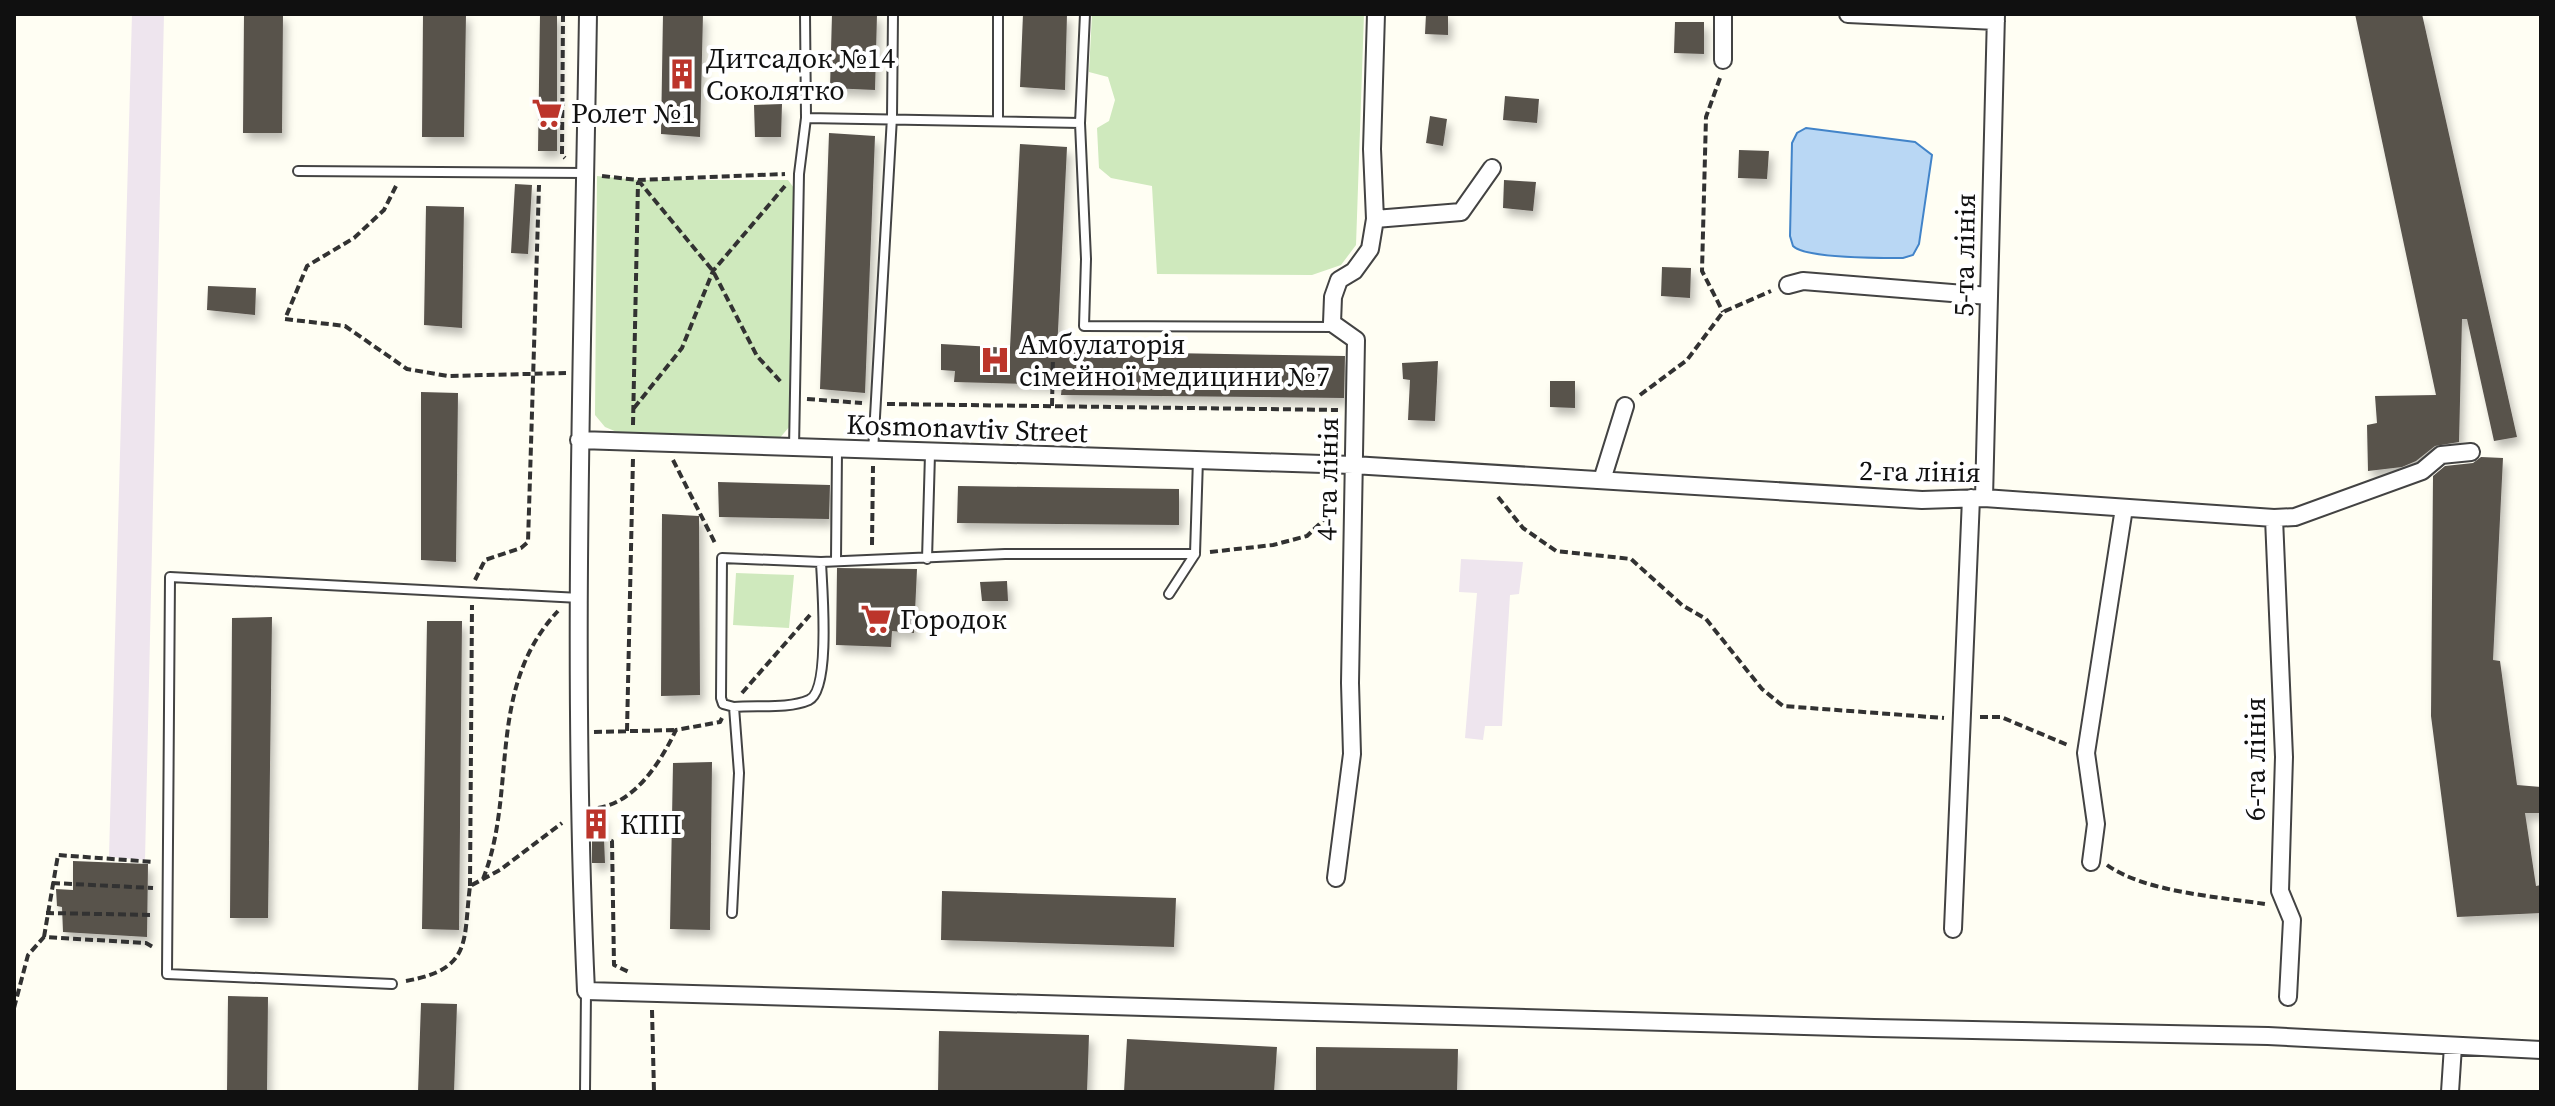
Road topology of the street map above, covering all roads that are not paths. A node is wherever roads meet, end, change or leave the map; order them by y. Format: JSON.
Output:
{"nodes":[{"id":1,"x":588,"y":14,"type":"edge"},
{"id":2,"x":805,"y":14,"type":"edge"},
{"id":3,"x":893,"y":14,"type":"edge"},
{"id":4,"x":998,"y":14,"type":"edge"},
{"id":5,"x":1085,"y":14,"type":"edge"},
{"id":6,"x":1376,"y":14,"type":"edge"},
{"id":7,"x":1723,"y":14,"type":"edge"},
{"id":8,"x":1848,"y":14,"type":"edge"},
{"id":9,"x":1996,"y":17,"type":"edge"},
{"id":10,"x":1723,"y":60,"type":"road end"},
{"id":11,"x":892,"y":117,"type":"junction"},
{"id":12,"x":806,"y":118,"type":"junction"},
{"id":13,"x":998,"y":120,"type":"junction"},
{"id":14,"x":1080,"y":123,"type":"junction"},
{"id":15,"x":1492,"y":168,"type":"dead end"},
{"id":16,"x":298,"y":171,"type":"dead end"},
{"id":17,"x":585,"y":173,"type":"junction"},
{"id":18,"x":1375,"y":219,"type":"junction"},
{"id":19,"x":1788,"y":285,"type":"road end"},
{"id":20,"x":1989,"y":296,"type":"junction"},
{"id":21,"x":1335,"y":327,"type":"junction"},
{"id":22,"x":1625,"y":406,"type":"road end"},
{"id":23,"x":579,"y":440,"type":"junction"},
{"id":24,"x":794,"y":448,"type":"junction"},
{"id":25,"x":837,"y":451,"type":"junction"},
{"id":26,"x":873,"y":452,"type":"junction"},
{"id":27,"x":2471,"y":452,"type":"dead end"},
{"id":28,"x":930,"y":454,"type":"junction"},
{"id":29,"x":1198,"y":459,"type":"junction"},
{"id":30,"x":1353,"y":465,"type":"junction"},
{"id":31,"x":1602,"y":480,"type":"junction"},
{"id":32,"x":1978,"y":498,"type":"junction"},
{"id":33,"x":2124,"y":508,"type":"junction"},
{"id":34,"x":2274,"y":518,"type":"junction"},
{"id":35,"x":1195,"y":554,"type":"junction"},
{"id":36,"x":927,"y":559,"type":"junction"},
{"id":37,"x":836,"y":560,"type":"junction"},
{"id":38,"x":821,"y":562,"type":"junction"},
{"id":39,"x":1169,"y":594,"type":"dead end"},
{"id":40,"x":576,"y":598,"type":"junction"},
{"id":41,"x":732,"y":707,"type":"junction"},
{"id":42,"x":2092,"y":856,"type":"road end"},
{"id":43,"x":1336,"y":878,"type":"dead end"},
{"id":44,"x":732,"y":913,"type":"dead end"},
{"id":45,"x":1953,"y":929,"type":"dead end"},
{"id":46,"x":392,"y":984,"type":"road end"},
{"id":47,"x":586,"y":991,"type":"junction"},
{"id":48,"x":2288,"y":997,"type":"dead end"},
{"id":49,"x":2453,"y":1046,"type":"junction"},
{"id":50,"x":2541,"y":1050,"type":"edge"},
{"id":51,"x":585,"y":1092,"type":"edge"},
{"id":52,"x":2450,"y":1092,"type":"edge"}],
"edges":[{"from":1,"to":17,"type":"street"},
{"from":2,"to":12,"type":"lane"},
{"from":3,"to":11,"type":"lane"},
{"from":4,"to":13,"type":"lane"},
{"from":5,"to":14,"type":"lane"},
{"from":6,"to":18,"type":"street"},
{"from":7,"to":10,"type":"street"},
{"from":8,"to":9,"type":"street"},
{"from":9,"to":20,"type":"street","name":"5-та лінія"},
{"from":11,"to":12,"type":"lane"},
{"from":11,"to":13,"type":"lane"},
{"from":11,"to":26,"type":"lane"},
{"from":12,"to":24,"type":"lane"},
{"from":13,"to":14,"type":"lane"},
{"from":14,"to":21,"type":"lane"},
{"from":15,"to":18,"type":"street"},
{"from":16,"to":17,"type":"lane"},
{"from":17,"to":23,"type":"street"},
{"from":18,"to":21,"type":"street"},
{"from":19,"to":20,"type":"street"},
{"from":20,"to":32,"type":"street","name":"5-та лінія"},
{"from":21,"to":30,"type":"street","name":"4-та лінія"},
{"from":22,"to":31,"type":"street"},
{"from":23,"to":24,"type":"street","name":"Kosmonavtiv Street"},
{"from":23,"to":40,"type":"street"},
{"from":24,"to":25,"type":"street","name":"Kosmonavtiv Street"},
{"from":25,"to":26,"type":"street","name":"Kosmonavtiv Street"},
{"from":25,"to":37,"type":"lane"},
{"from":26,"to":28,"type":"street","name":"Kosmonavtiv Street"},
{"from":27,"to":34,"type":"street","name":"2-га лінія"},
{"from":28,"to":29,"type":"street","name":"Kosmonavtiv Street"},
{"from":28,"to":36,"type":"lane"},
{"from":29,"to":30,"type":"street","name":"Kosmonavtiv Street"},
{"from":29,"to":35,"type":"lane"},
{"from":30,"to":31,"type":"street","name":"2-га лінія"},
{"from":30,"to":43,"type":"street","name":"4-та лінія"},
{"from":31,"to":32,"type":"street","name":"2-га лінія"},
{"from":32,"to":33,"type":"street","name":"2-га лінія"},
{"from":32,"to":45,"type":"street","name":"5-та лінія"},
{"from":33,"to":34,"type":"street","name":"2-га лінія"},
{"from":33,"to":42,"type":"street"},
{"from":34,"to":48,"type":"street","name":"6-та лінія"},
{"from":35,"to":36,"type":"lane"},
{"from":35,"to":39,"type":"lane"},
{"from":36,"to":37,"type":"lane"},
{"from":37,"to":38,"type":"lane"},
{"from":38,"to":41,"type":"lane"},
{"from":38,"to":41,"type":"lane"},
{"from":40,"to":46,"type":"lane"},
{"from":40,"to":47,"type":"street"},
{"from":41,"to":44,"type":"lane"},
{"from":47,"to":49,"type":"street"},
{"from":47,"to":51,"type":"lane"},
{"from":49,"to":50,"type":"street"},
{"from":49,"to":52,"type":"street"}]}
